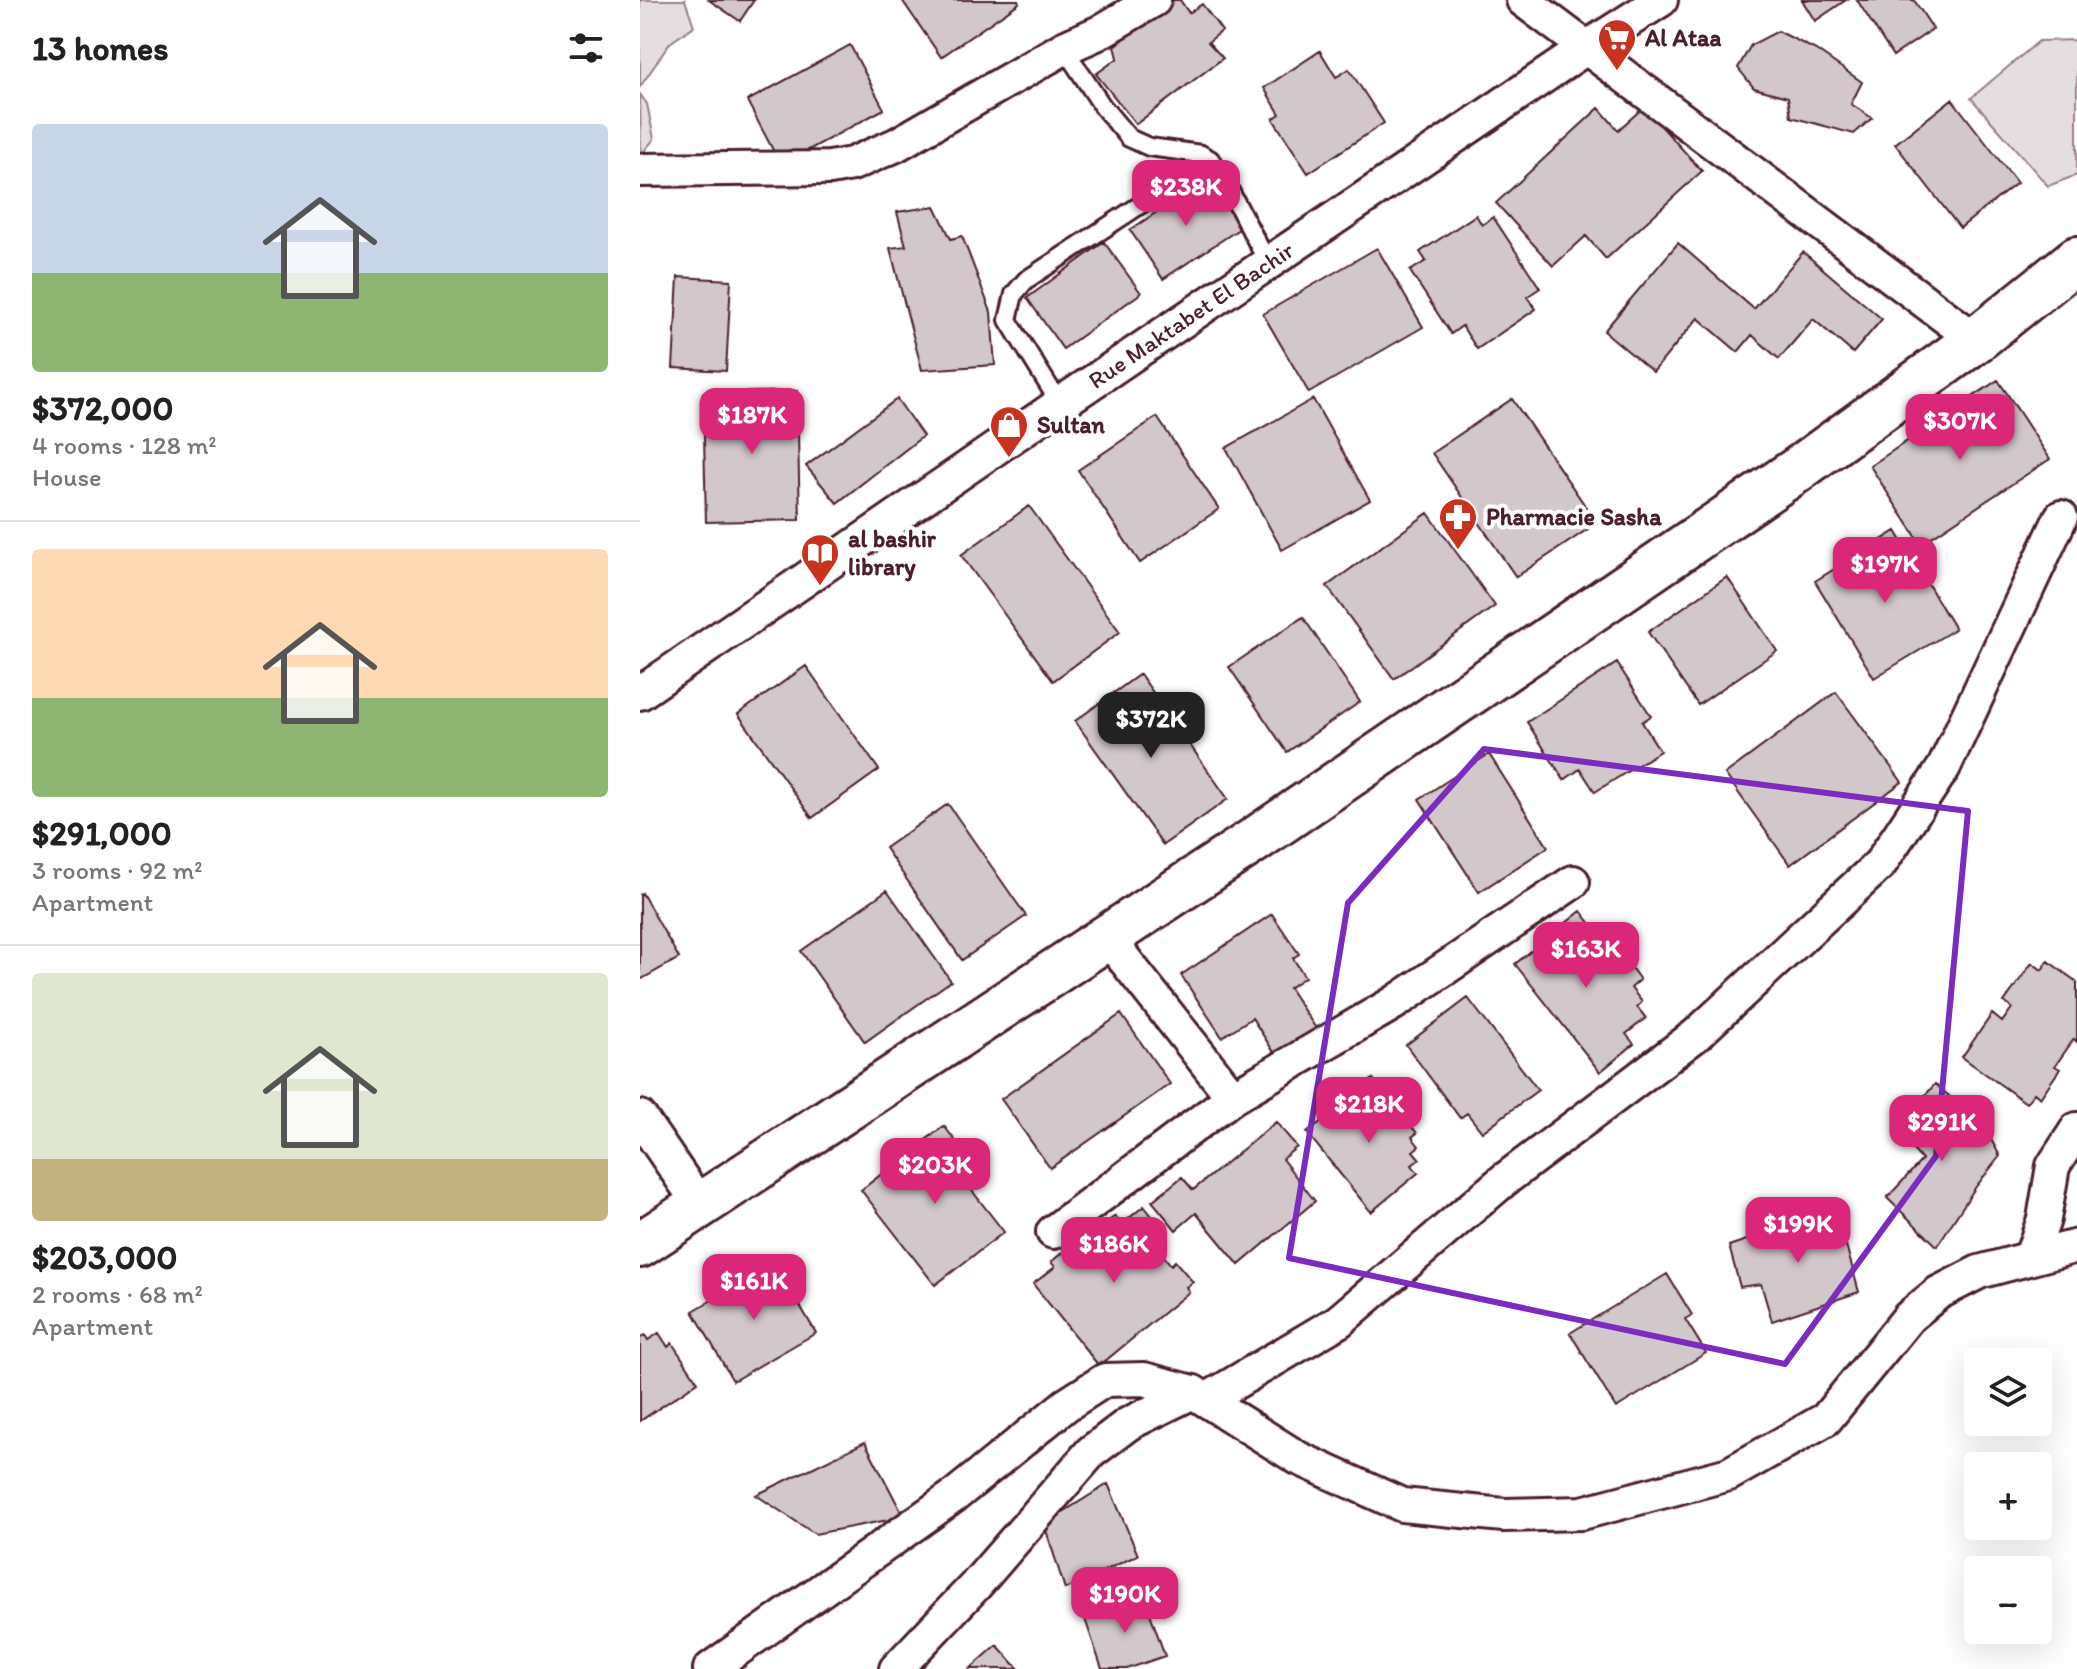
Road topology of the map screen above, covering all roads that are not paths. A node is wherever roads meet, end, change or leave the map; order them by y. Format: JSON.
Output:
{"nodes":[{"id":1,"x":1154,"y":0,"type":"edge"},
{"id":2,"x":1523,"y":0,"type":"edge"},
{"id":3,"x":1661,"y":0,"type":"edge"},
{"id":4,"x":1064,"y":48,"type":"junction"},
{"id":5,"x":1586,"y":48,"type":"junction"},
{"id":6,"x":1210,"y":159,"type":"junction"},
{"id":7,"x":640,"y":170,"type":"edge"},
{"id":8,"x":2077,"y":259,"type":"edge"},
{"id":9,"x":1268,"y":263,"type":"junction"},
{"id":10,"x":1976,"y":340,"type":"junction"},
{"id":11,"x":1060,"y":404,"type":"junction"},
{"id":12,"x":2061,"y":517,"type":"dead end"},
{"id":13,"x":640,"y":693,"type":"edge"},
{"id":14,"x":1573,"y":882,"type":"dead end"},
{"id":15,"x":1106,"y":936,"type":"junction"},
{"id":16,"x":1233,"y":1097,"type":"junction"},
{"id":17,"x":640,"y":1117,"type":"edge"},
{"id":18,"x":2077,"y":1129,"type":"edge"},
{"id":19,"x":700,"y":1205,"type":"junction"},
{"id":20,"x":1053,"y":1232,"type":"dead end"},
{"id":21,"x":640,"y":1245,"type":"edge"},
{"id":22,"x":2077,"y":1246,"type":"edge"},
{"id":23,"x":2031,"y":1257,"type":"junction"},
{"id":24,"x":1199,"y":1396,"type":"junction"},
{"id":25,"x":710,"y":1669,"type":"edge"},
{"id":26,"x":896,"y":1669,"type":"edge"}],
"edges":[{"from":1,"to":4,"type":"street"},
{"from":2,"to":5,"type":"street"},
{"from":3,"to":5,"type":"street","name":"Rue Maktabet El Bachir"},
{"from":4,"to":6,"type":"lane"},
{"from":4,"to":7,"type":"street"},
{"from":5,"to":9,"type":"street","name":"Rue Maktabet El Bachir"},
{"from":5,"to":10,"type":"street"},
{"from":6,"to":9,"type":"lane"},
{"from":6,"to":11,"type":"lane"},
{"from":8,"to":10,"type":"main road"},
{"from":9,"to":11,"type":"street","name":"Rue Maktabet El Bachir"},
{"from":10,"to":15,"type":"main road"},
{"from":11,"to":13,"type":"street","name":"Rue Maktabet El Bachir"},
{"from":12,"to":24,"type":"street"},
{"from":14,"to":16,"type":"street"},
{"from":15,"to":16,"type":"street"},
{"from":15,"to":19,"type":"main road"},
{"from":16,"to":20,"type":"street"},
{"from":17,"to":19,"type":"street"},
{"from":18,"to":23,"type":"street"},
{"from":19,"to":21,"type":"main road"},
{"from":22,"to":23,"type":"street"},
{"from":23,"to":24,"type":"street"},
{"from":24,"to":25,"type":"street"},
{"from":24,"to":26,"type":"street"}]}
